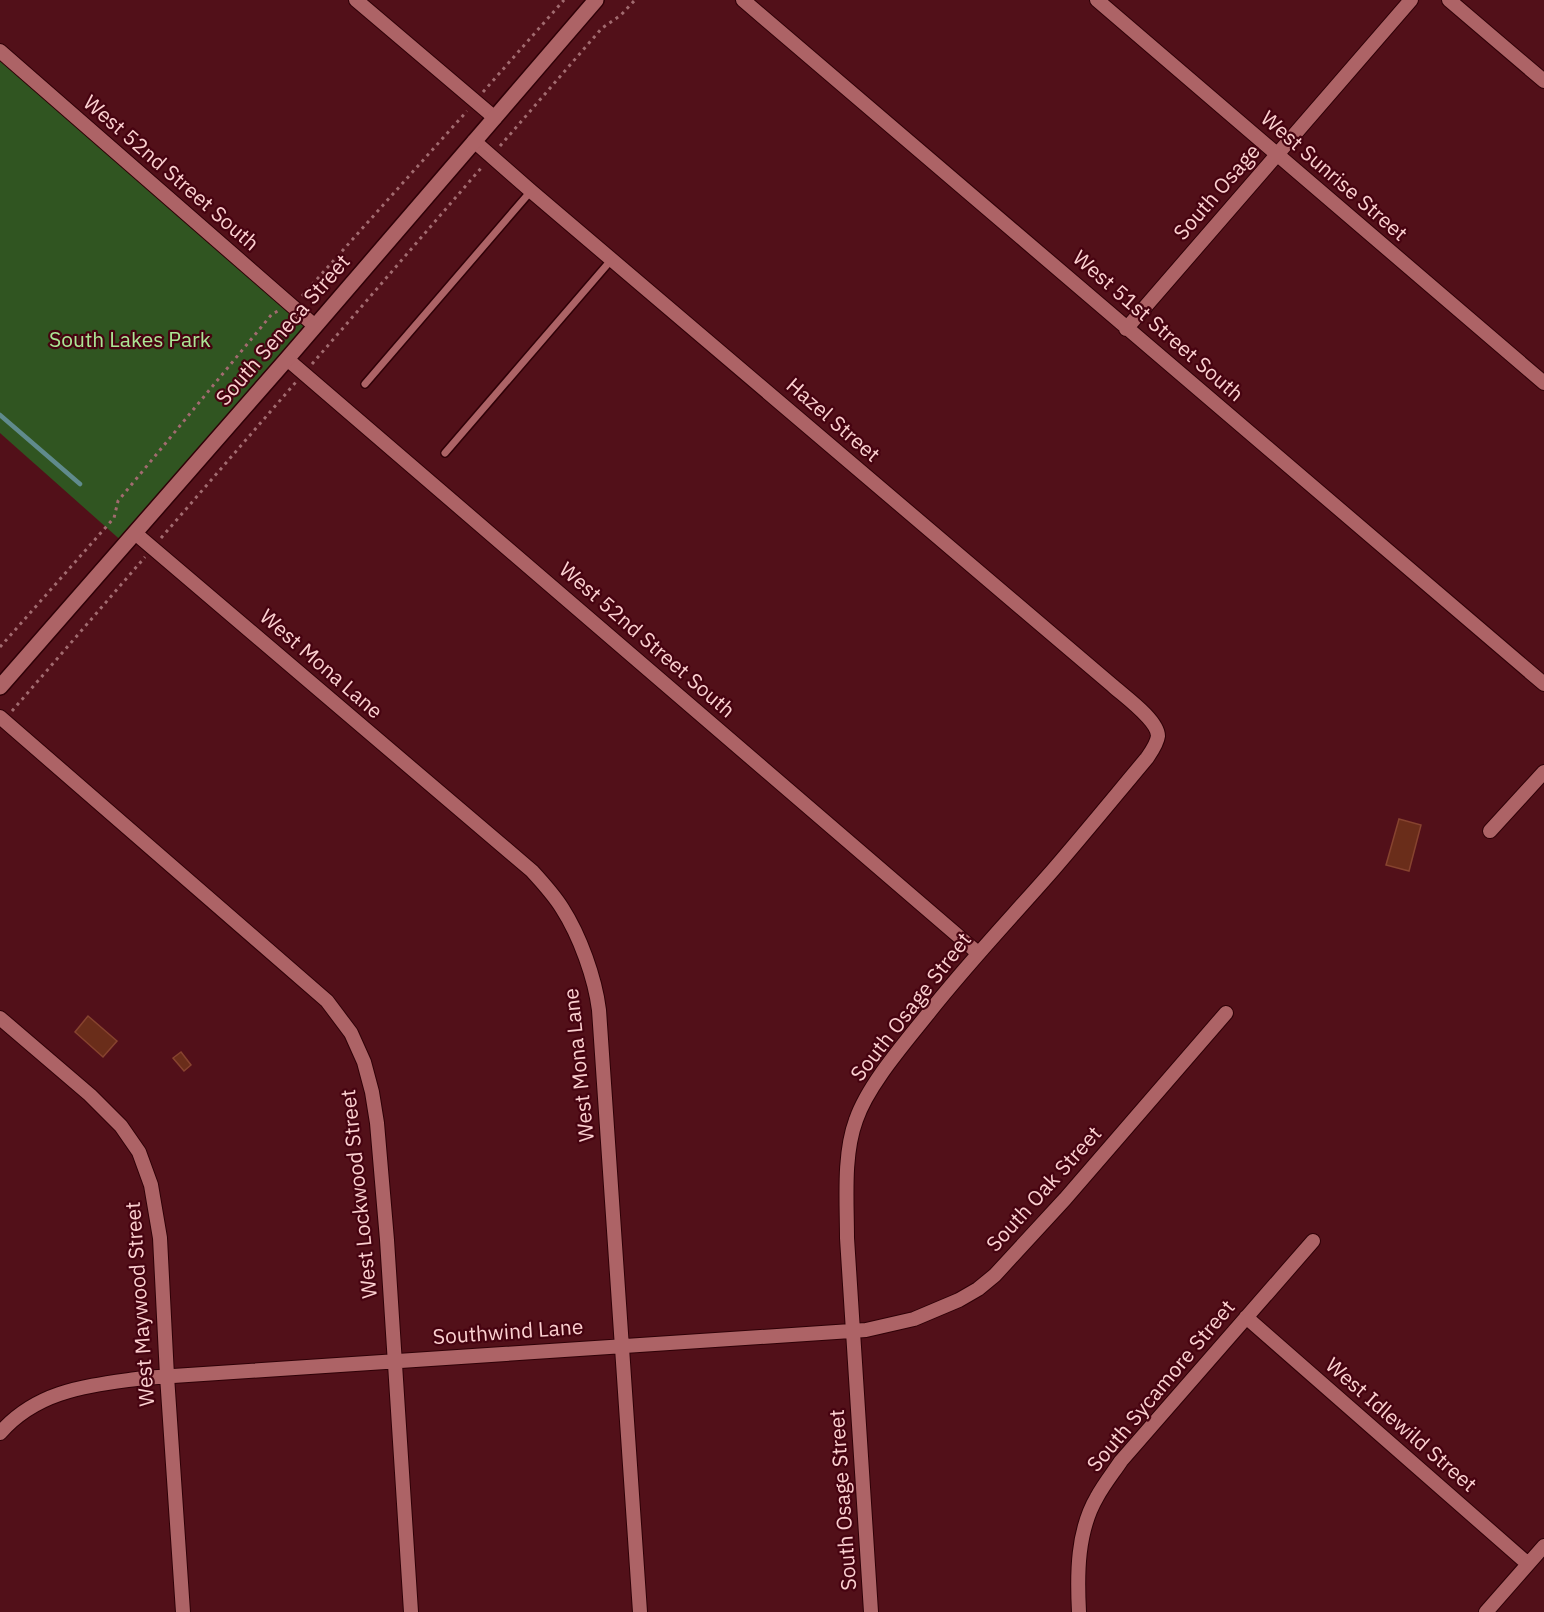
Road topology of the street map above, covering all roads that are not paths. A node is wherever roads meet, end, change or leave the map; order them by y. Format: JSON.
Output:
{"nodes":[{"id":1,"x":356,"y":0,"type":"edge"},
{"id":2,"x":597,"y":0,"type":"edge"},
{"id":3,"x":743,"y":0,"type":"edge"},
{"id":4,"x":1097,"y":0,"type":"edge"},
{"id":5,"x":1411,"y":0,"type":"edge"},
{"id":6,"x":1449,"y":0,"type":"edge"},
{"id":7,"x":0,"y":51,"type":"edge"},
{"id":8,"x":1544,"y":81,"type":"edge"},
{"id":9,"x":495,"y":118,"type":"junction"},
{"id":10,"x":474,"y":141,"type":"junction"},
{"id":11,"x":1277,"y":154,"type":"junction"},
{"id":12,"x":531,"y":191,"type":"junction"},
{"id":13,"x":612,"y":259,"type":"junction"},
{"id":14,"x":315,"y":326,"type":"junction"},
{"id":15,"x":1127,"y":328,"type":"junction"},
{"id":16,"x":287,"y":358,"type":"junction"},
{"id":17,"x":1544,"y":383,"type":"edge"},
{"id":18,"x":365,"y":384,"type":"dead end"},
{"id":19,"x":445,"y":453,"type":"dead end"},
{"id":20,"x":135,"y":532,"type":"junction"},
{"id":21,"x":1544,"y":684,"type":"edge"},
{"id":22,"x":0,"y":687,"type":"edge"},
{"id":23,"x":2,"y":719,"type":"edge"},
{"id":24,"x":1158,"y":737,"type":"joint"},
{"id":25,"x":1544,"y":772,"type":"edge"},
{"id":26,"x":1490,"y":831,"type":"dead end"},
{"id":27,"x":978,"y":953,"type":"junction"},
{"id":28,"x":1226,"y":1013,"type":"dead end"},
{"id":29,"x":0,"y":1018,"type":"edge"},
{"id":30,"x":1313,"y":1240,"type":"dead end"},
{"id":31,"x":1246,"y":1317,"type":"junction"},
{"id":32,"x":853,"y":1331,"type":"junction"},
{"id":33,"x":623,"y":1346,"type":"junction"},
{"id":34,"x":394,"y":1361,"type":"junction"},
{"id":35,"x":166,"y":1376,"type":"junction"},
{"id":36,"x":2,"y":1427,"type":"edge"},
{"id":37,"x":1544,"y":1546,"type":"edge"},
{"id":38,"x":1528,"y":1564,"type":"junction"},
{"id":39,"x":183,"y":1612,"type":"edge"},
{"id":40,"x":411,"y":1612,"type":"edge"},
{"id":41,"x":640,"y":1612,"type":"edge"},
{"id":42,"x":871,"y":1612,"type":"edge"},
{"id":43,"x":1079,"y":1612,"type":"edge"},
{"id":44,"x":1486,"y":1612,"type":"edge"}],
"edges":[{"from":1,"to":9,"type":"street"},
{"from":2,"to":9,"type":"street","name":"South Seneca Street"},
{"from":3,"to":15,"type":"street","name":"West 51st Street South"},
{"from":4,"to":11,"type":"street","name":"West Sunrise Street"},
{"from":5,"to":11,"type":"street","name":"South Osage"},
{"from":6,"to":8,"type":"street"},
{"from":7,"to":14,"type":"street","name":"West 52nd Street South"},
{"from":9,"to":10,"type":"street","name":"South Seneca Street"},
{"from":10,"to":12,"type":"street","name":"Hazel Street"},
{"from":10,"to":14,"type":"street","name":"South Seneca Street"},
{"from":11,"to":15,"type":"street","name":"South Osage"},
{"from":11,"to":17,"type":"street","name":"West Sunrise Street"},
{"from":12,"to":13,"type":"street","name":"Hazel Street"},
{"from":12,"to":18,"type":"lane"},
{"from":13,"to":19,"type":"lane"},
{"from":13,"to":24,"type":"street","name":"Hazel Street"},
{"from":14,"to":16,"type":"street","name":"South Seneca Street"},
{"from":15,"to":21,"type":"street","name":"West 51st Street South"},
{"from":16,"to":20,"type":"street","name":"South Seneca Street"},
{"from":16,"to":27,"type":"street","name":"West 52nd Street South"},
{"from":20,"to":22,"type":"street","name":"South Seneca Street"},
{"from":20,"to":33,"type":"street","name":"West Mona Lane"},
{"from":23,"to":34,"type":"street","name":"West Lockwood Street"},
{"from":24,"to":27,"type":"street","name":"South Osage Street"},
{"from":25,"to":26,"type":"street"},
{"from":27,"to":32,"type":"street","name":"South Osage Street"},
{"from":28,"to":32,"type":"street","name":"South Oak Street"},
{"from":29,"to":35,"type":"street","name":"West Maywood Street"},
{"from":30,"to":31,"type":"street","name":"South Sycamore Street"},
{"from":31,"to":38,"type":"street","name":"West Idlewild Street"},
{"from":31,"to":43,"type":"street","name":"South Sycamore Street"},
{"from":32,"to":33,"type":"street","name":"Southwind Lane"},
{"from":32,"to":42,"type":"street","name":"South Osage Street"},
{"from":33,"to":34,"type":"street","name":"Southwind Lane"},
{"from":33,"to":41,"type":"street","name":"West Mona Lane"},
{"from":34,"to":35,"type":"street","name":"Southwind Lane"},
{"from":34,"to":40,"type":"street","name":"West Lockwood Street"},
{"from":35,"to":36,"type":"street","name":"Southwind Lane"},
{"from":35,"to":39,"type":"street","name":"West Maywood Street"},
{"from":37,"to":38,"type":"street"},
{"from":38,"to":44,"type":"street"}]}
